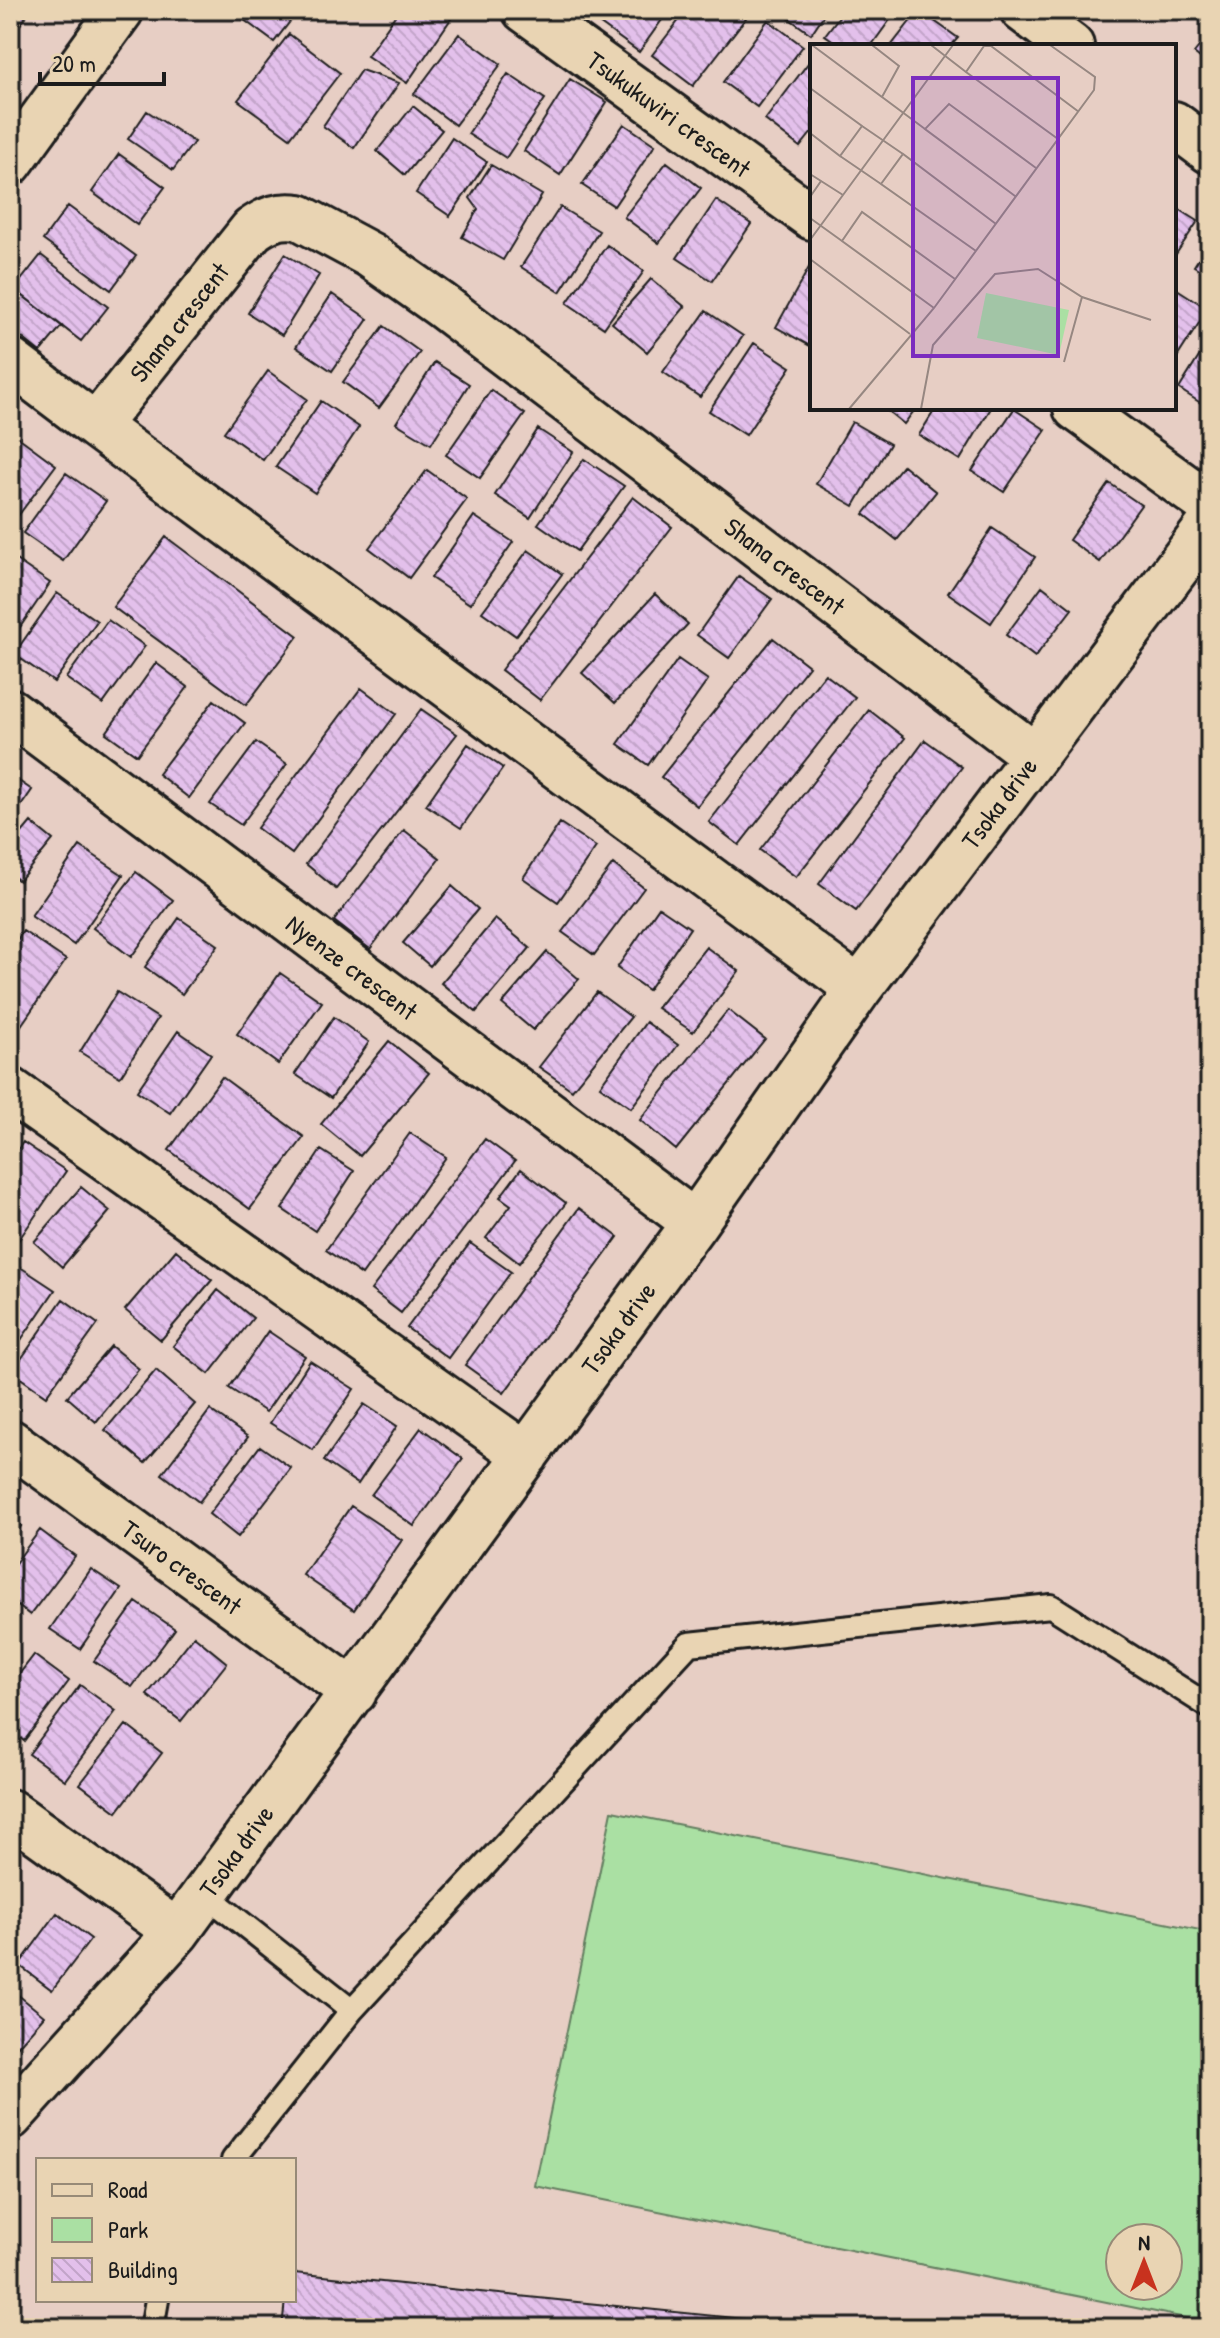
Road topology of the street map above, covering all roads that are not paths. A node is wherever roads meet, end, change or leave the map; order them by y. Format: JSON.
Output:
{"nodes":[{"id":1,"x":121,"y":10,"type":"edge"},
{"id":2,"x":525,"y":10,"type":"edge"},
{"id":3,"x":1023,"y":10,"type":"edge"},
{"id":4,"x":1068,"y":44,"type":"edge"},
{"id":5,"x":1176,"y":126,"type":"edge"},
{"id":6,"x":1210,"y":151,"type":"edge"},
{"id":7,"x":10,"y":163,"type":"edge"},
{"id":8,"x":810,"y":216,"type":"edge"},
{"id":9,"x":10,"y":361,"type":"edge"},
{"id":10,"x":1079,"y":410,"type":"edge"},
{"id":11,"x":96,"y":426,"type":"junction"},
{"id":12,"x":1210,"y":505,"type":"edge"},
{"id":13,"x":1210,"y":524,"type":"edge"},
{"id":14,"x":10,"y":711,"type":"edge"},
{"id":15,"x":1034,"y":755,"type":"junction"},
{"id":16,"x":859,"y":989,"type":"junction"},
{"id":17,"x":10,"y":1090,"type":"edge"},
{"id":18,"x":695,"y":1223,"type":"junction"},
{"id":19,"x":10,"y":1442,"type":"edge"},
{"id":20,"x":526,"y":1455,"type":"junction"},
{"id":21,"x":354,"y":1692,"type":"junction"},
{"id":22,"x":1210,"y":1707,"type":"edge"},
{"id":23,"x":10,"y":1812,"type":"edge"},
{"id":24,"x":205,"y":1894,"type":"junction"},
{"id":25,"x":177,"y":1932,"type":"junction"},
{"id":26,"x":352,"y":2010,"type":"junction"},
{"id":27,"x":10,"y":2117,"type":"edge"},
{"id":28,"x":235,"y":2158,"type":"edge"},
{"id":29,"x":157,"y":2302,"type":"edge"},
{"id":30,"x":152,"y":2328,"type":"edge"}],
"edges":[{"from":1,"to":7,"type":"street"},
{"from":2,"to":8,"type":"street","name":"Tsukukuviri crescent"},
{"from":3,"to":4,"type":"street"},
{"from":5,"to":6,"type":"street"},
{"from":9,"to":11,"type":"street"},
{"from":10,"to":12,"type":"street"},
{"from":11,"to":15,"type":"street","name":"Shana crescent"},
{"from":11,"to":16,"type":"street"},
{"from":13,"to":15,"type":"street","name":"Tsoka drive"},
{"from":14,"to":18,"type":"street","name":"Nyenze crescent"},
{"from":15,"to":16,"type":"street","name":"Tsoka drive"},
{"from":16,"to":18,"type":"street","name":"Tsoka drive"},
{"from":17,"to":20,"type":"street"},
{"from":18,"to":20,"type":"street","name":"Tsoka drive"},
{"from":19,"to":21,"type":"street","name":"Tsuro crescent"},
{"from":20,"to":21,"type":"street","name":"Tsoka drive"},
{"from":21,"to":24,"type":"street","name":"Tsoka drive"},
{"from":22,"to":26,"type":"lane"},
{"from":23,"to":25,"type":"street"},
{"from":24,"to":25,"type":"street","name":"Tsoka drive"},
{"from":24,"to":26,"type":"lane"},
{"from":25,"to":27,"type":"street","name":"Tsoka drive"},
{"from":26,"to":28,"type":"lane"},
{"from":29,"to":30,"type":"lane"}]}
